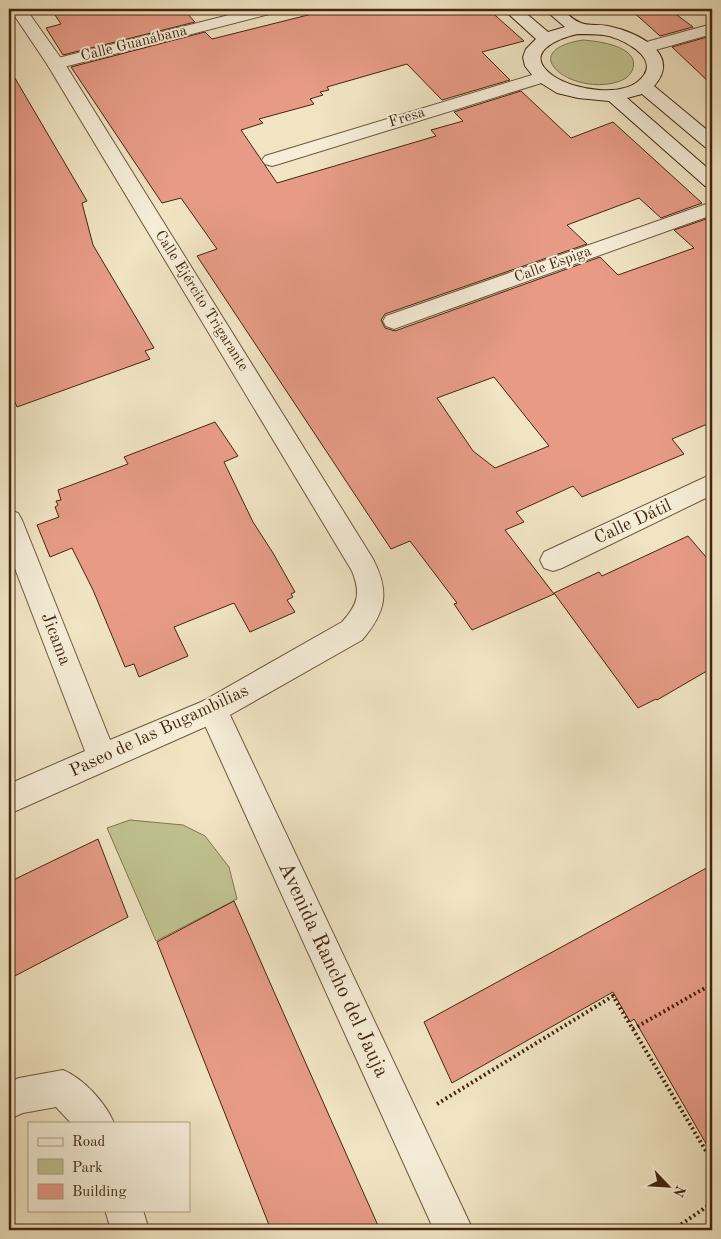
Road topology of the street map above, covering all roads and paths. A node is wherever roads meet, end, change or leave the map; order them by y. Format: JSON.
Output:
{"nodes":[{"id":1,"x":18,"y":9,"type":"edge"},
{"id":2,"x":271,"y":9,"type":"edge"},
{"id":3,"x":511,"y":9,"type":"edge"},
{"id":4,"x":552,"y":9,"type":"edge"},
{"id":5,"x":578,"y":29,"type":"junction"},
{"id":6,"x":712,"y":29,"type":"edge"},
{"id":7,"x":546,"y":38,"type":"junction"},
{"id":8,"x":645,"y":48,"type":"junction"},
{"id":9,"x":56,"y":64,"type":"junction"},
{"id":10,"x":542,"y":77,"type":"junction"},
{"id":11,"x":643,"y":86,"type":"junction"},
{"id":12,"x":613,"y":95,"type":"junction"},
{"id":13,"x":712,"y":143,"type":"edge"},
{"id":14,"x":272,"y":160,"type":"dead end"},
{"id":15,"x":712,"y":182,"type":"edge"},
{"id":16,"x":712,"y":208,"type":"edge"},
{"id":17,"x":394,"y":321,"type":"dead end"},
{"id":18,"x":712,"y":484,"type":"edge"},
{"id":19,"x":9,"y":520,"type":"edge"},
{"id":20,"x":553,"y":560,"type":"dead end"},
{"id":21,"x":371,"y":600,"type":"joint"},
{"id":22,"x":213,"y":710,"type":"junction"},
{"id":23,"x":103,"y":759,"type":"junction"},
{"id":24,"x":9,"y":799,"type":"edge"},
{"id":25,"x":712,"y":984,"type":"edge"},
{"id":26,"x":633,"y":1029,"type":"junction"},
{"id":27,"x":9,"y":1101,"type":"edge"},
{"id":28,"x":95,"y":1122,"type":"edge"},
{"id":29,"x":404,"y":1124,"type":"junction"},
{"id":30,"x":712,"y":1161,"type":"edge"},
{"id":31,"x":712,"y":1203,"type":"edge"},
{"id":32,"x":125,"y":1212,"type":"edge"},
{"id":33,"x":130,"y":1230,"type":"edge"},
{"id":34,"x":454,"y":1230,"type":"edge"},
{"id":35,"x":673,"y":1230,"type":"edge"}],
"edges":[{"from":1,"to":9,"type":"street","name":"Calle Ejército Trigarante"},
{"from":2,"to":9,"type":"street","name":"Calle Guanábana"},
{"from":3,"to":7,"type":"street"},
{"from":4,"to":5,"type":"street"},
{"from":5,"to":7,"type":"street"},
{"from":5,"to":8,"type":"street"},
{"from":6,"to":8,"type":"street"},
{"from":7,"to":10,"type":"street"},
{"from":8,"to":11,"type":"street"},
{"from":9,"to":21,"type":"street","name":"Calle Ejército Trigarante"},
{"from":10,"to":12,"type":"street"},
{"from":10,"to":14,"type":"street","name":"Fresa"},
{"from":11,"to":12,"type":"street"},
{"from":11,"to":13,"type":"street"},
{"from":12,"to":15,"type":"street"},
{"from":16,"to":17,"type":"street","name":"Calle Espiga"},
{"from":18,"to":20,"type":"street","name":"Calle Dátil"},
{"from":19,"to":23,"type":"street","name":"Jicama"},
{"from":21,"to":22,"type":"street","name":"Paseo de las Bugambilias"},
{"from":22,"to":23,"type":"street","name":"Paseo de las Bugambilias"},
{"from":22,"to":29,"type":"street","name":"Avenida Rancho del Jauja"},
{"from":23,"to":24,"type":"street","name":"Paseo de las Bugambilias"},
{"from":25,"to":26,"type":"path"},
{"from":26,"to":29,"type":"path"},
{"from":26,"to":30,"type":"path"},
{"from":27,"to":28,"type":"street"},
{"from":29,"to":34,"type":"street","name":"Avenida Rancho del Jauja"},
{"from":31,"to":35,"type":"path"},
{"from":32,"to":33,"type":"street"}]}
